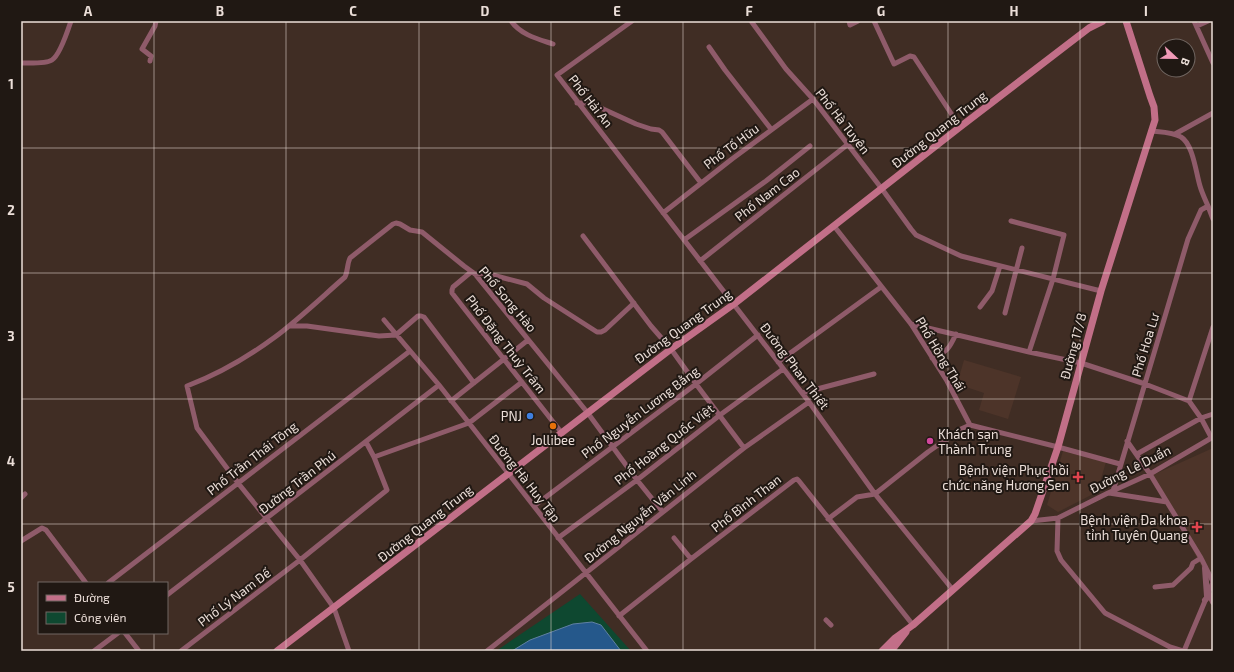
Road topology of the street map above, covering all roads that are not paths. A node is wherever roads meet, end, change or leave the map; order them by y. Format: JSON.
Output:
{"nodes":[{"id":1,"x":72,"y":21,"type":"edge"},
{"id":2,"x":156,"y":21,"type":"edge"},
{"id":3,"x":511,"y":21,"type":"edge"},
{"id":4,"x":632,"y":21,"type":"edge"},
{"id":5,"x":751,"y":21,"type":"edge"},
{"id":6,"x":849,"y":21,"type":"edge"},
{"id":7,"x":858,"y":21,"type":"edge"},
{"id":8,"x":874,"y":21,"type":"edge"},
{"id":9,"x":1103,"y":21,"type":"edge"},
{"id":10,"x":1126,"y":21,"type":"edge"},
{"id":11,"x":1208,"y":21,"type":"edge"},
{"id":12,"x":1196,"y":24,"type":"edge"},
{"id":13,"x":553,"y":44,"type":"dead end"},
{"id":14,"x":709,"y":47,"type":"dead end"},
{"id":15,"x":150,"y":61,"type":"dead end"},
{"id":16,"x":21,"y":63,"type":"edge"},
{"id":17,"x":1213,"y":63,"type":"edge"},
{"id":18,"x":813,"y":99,"type":"junction"},
{"id":19,"x":578,"y":103,"type":"junction"},
{"id":20,"x":1213,"y":113,"type":"edge"},
{"id":21,"x":960,"y":127,"type":"junction"},
{"id":22,"x":771,"y":129,"type":"junction"},
{"id":23,"x":1151,"y":131,"type":"junction"},
{"id":24,"x":1175,"y":134,"type":"junction"},
{"id":25,"x":847,"y":145,"type":"junction"},
{"id":26,"x":810,"y":146,"type":"dead end"},
{"id":27,"x":619,"y":156,"type":"joint"},
{"id":28,"x":701,"y":183,"type":"junction"},
{"id":29,"x":882,"y":189,"type":"junction"},
{"id":30,"x":1206,"y":207,"type":"junction"},
{"id":31,"x":663,"y":213,"type":"junction"},
{"id":32,"x":1213,"y":219,"type":"edge"},
{"id":33,"x":1012,"y":221,"type":"dead end"},
{"id":34,"x":834,"y":226,"type":"junction"},
{"id":35,"x":583,"y":236,"type":"dead end"},
{"id":36,"x":684,"y":240,"type":"junction"},
{"id":37,"x":1022,"y":248,"type":"dead end"},
{"id":38,"x":700,"y":261,"type":"junction"},
{"id":39,"x":1000,"y":266,"type":"junction"},
{"id":40,"x":1017,"y":270,"type":"junction"},
{"id":41,"x":473,"y":273,"type":"junction"},
{"id":42,"x":1054,"y":279,"type":"junction"},
{"id":43,"x":881,"y":287,"type":"junction"},
{"id":44,"x":1101,"y":291,"type":"junction"},
{"id":45,"x":634,"y":303,"type":"junction"},
{"id":46,"x":734,"y":304,"type":"junction"},
{"id":47,"x":980,"y":307,"type":"dead end"},
{"id":48,"x":1005,"y":313,"type":"dead end"},
{"id":49,"x":384,"y":320,"type":"dead end"},
{"id":50,"x":911,"y":324,"type":"junction"},
{"id":51,"x":289,"y":326,"type":"junction"},
{"id":52,"x":1213,"y":327,"type":"edge"},
{"id":53,"x":956,"y":334,"type":"junction"},
{"id":54,"x":396,"y":335,"type":"junction"},
{"id":55,"x":758,"y":335,"type":"junction"},
{"id":56,"x":528,"y":340,"type":"junction"},
{"id":57,"x":670,"y":349,"type":"junction"},
{"id":58,"x":410,"y":351,"type":"junction"},
{"id":59,"x":1029,"y":352,"type":"junction"},
{"id":60,"x":932,"y":358,"type":"junction"},
{"id":61,"x":504,"y":359,"type":"junction"},
{"id":62,"x":778,"y":362,"type":"junction"},
{"id":63,"x":1081,"y":363,"type":"junction"},
{"id":64,"x":783,"y":369,"type":"junction"},
{"id":65,"x":874,"y":374,"type":"dead end"},
{"id":66,"x":522,"y":382,"type":"junction"},
{"id":67,"x":474,"y":383,"type":"junction"},
{"id":68,"x":696,"y":384,"type":"junction"},
{"id":69,"x":1145,"y":384,"type":"junction"},
{"id":70,"x":439,"y":385,"type":"junction"},
{"id":71,"x":802,"y":393,"type":"junction"},
{"id":72,"x":451,"y":401,"type":"junction"},
{"id":73,"x":1189,"y":401,"type":"junction"},
{"id":74,"x":809,"y":402,"type":"junction"},
{"id":75,"x":587,"y":412,"type":"junction"},
{"id":76,"x":1213,"y":414,"type":"edge"},
{"id":77,"x":720,"y":415,"type":"junction"},
{"id":78,"x":1201,"y":418,"type":"junction"},
{"id":79,"x":469,"y":423,"type":"junction"},
{"id":80,"x":970,"y":425,"type":"junction"},
{"id":81,"x":561,"y":432,"type":"junction"},
{"id":82,"x":1212,"y":437,"type":"edge"},
{"id":83,"x":1127,"y":441,"type":"junction"},
{"id":84,"x":366,"y":442,"type":"junction"},
{"id":85,"x":612,"y":447,"type":"junction"},
{"id":86,"x":1058,"y":447,"type":"junction"},
{"id":87,"x":744,"y":448,"type":"junction"},
{"id":88,"x":1136,"y":454,"type":"junction"},
{"id":89,"x":374,"y":457,"type":"junction"},
{"id":90,"x":1120,"y":464,"type":"junction"},
{"id":91,"x":508,"y":474,"type":"junction"},
{"id":92,"x":1150,"y":474,"type":"junction"},
{"id":93,"x":637,"y":480,"type":"junction"},
{"id":94,"x":238,"y":483,"type":"junction"},
{"id":95,"x":1110,"y":492,"type":"junction"},
{"id":96,"x":25,"y":494,"type":"dead end"},
{"id":97,"x":875,"y":494,"type":"junction"},
{"id":98,"x":21,"y":498,"type":"edge"},
{"id":99,"x":1167,"y":502,"type":"junction"},
{"id":100,"x":534,"y":506,"type":"junction"},
{"id":101,"x":662,"y":511,"type":"junction"},
{"id":102,"x":1058,"y":518,"type":"junction"},
{"id":103,"x":267,"y":519,"type":"junction"},
{"id":104,"x":828,"y":519,"type":"junction"},
{"id":105,"x":1031,"y":521,"type":"junction"},
{"id":106,"x":558,"y":538,"type":"junction"},
{"id":107,"x":674,"y":538,"type":"dead end"},
{"id":108,"x":21,"y":541,"type":"edge"},
{"id":109,"x":1201,"y":558,"type":"junction"},
{"id":110,"x":691,"y":559,"type":"junction"},
{"id":111,"x":300,"y":560,"type":"junction"},
{"id":112,"x":1205,"y":568,"type":"junction"},
{"id":113,"x":586,"y":573,"type":"junction"},
{"id":114,"x":85,"y":582,"type":"edge"},
{"id":115,"x":109,"y":582,"type":"edge"},
{"id":116,"x":1213,"y":582,"type":"edge"},
{"id":117,"x":1155,"y":587,"type":"dead end"},
{"id":118,"x":953,"y":590,"type":"junction"},
{"id":119,"x":1213,"y":592,"type":"edge"},
{"id":120,"x":168,"y":594,"type":"edge"},
{"id":121,"x":1206,"y":598,"type":"junction"},
{"id":122,"x":1213,"y":602,"type":"edge"},
{"id":123,"x":334,"y":608,"type":"junction"},
{"id":124,"x":620,"y":616,"type":"junction"},
{"id":125,"x":826,"y":620,"type":"dead end"},
{"id":126,"x":830,"y":625,"type":"dead end"},
{"id":127,"x":910,"y":627,"type":"junction"},
{"id":128,"x":117,"y":634,"type":"edge"},
{"id":129,"x":126,"y":634,"type":"edge"},
{"id":130,"x":94,"y":651,"type":"edge"},
{"id":131,"x":139,"y":651,"type":"edge"},
{"id":132,"x":181,"y":651,"type":"edge"},
{"id":133,"x":277,"y":651,"type":"edge"},
{"id":134,"x":350,"y":651,"type":"edge"},
{"id":135,"x":487,"y":651,"type":"edge"},
{"id":136,"x":646,"y":651,"type":"edge"},
{"id":137,"x":882,"y":651,"type":"edge"},
{"id":138,"x":892,"y":651,"type":"edge"},
{"id":139,"x":1183,"y":651,"type":"edge"}],
"edges":[{"from":1,"to":16,"type":"street"},
{"from":2,"to":15,"type":"street"},
{"from":3,"to":13,"type":"street"},
{"from":4,"to":19,"type":"street","name":"Phố Hải An"},
{"from":5,"to":18,"type":"street","name":"Phố Hà Tuyên"},
{"from":6,"to":7,"type":"street"},
{"from":8,"to":21,"type":"street"},
{"from":9,"to":21,"type":"main road","name":"Đường Quang Trung"},
{"from":10,"to":23,"type":"main road","name":"Đường 17/8"},
{"from":11,"to":12,"type":"street"},
{"from":12,"to":17,"type":"street"},
{"from":14,"to":22,"type":"street"},
{"from":18,"to":22,"type":"street","name":"Phố Tố Hữu"},
{"from":18,"to":25,"type":"street","name":"Phố Hà Tuyên"},
{"from":19,"to":27,"type":"street","name":"Phố Hải An"},
{"from":19,"to":28,"type":"street"},
{"from":20,"to":24,"type":"street"},
{"from":21,"to":29,"type":"main road","name":"Đường Quang Trung"},
{"from":22,"to":28,"type":"street","name":"Phố Tố Hữu"},
{"from":23,"to":24,"type":"street"},
{"from":23,"to":44,"type":"main road","name":"Đường 17/8"},
{"from":24,"to":30,"type":"street"},
{"from":25,"to":29,"type":"street","name":"Phố Hà Tuyên"},
{"from":25,"to":38,"type":"street","name":"Phố Nam Cao"},
{"from":26,"to":36,"type":"street"},
{"from":27,"to":31,"type":"street","name":"Đường Phan Thiết"},
{"from":28,"to":31,"type":"street","name":"Phố Tố Hữu"},
{"from":29,"to":34,"type":"main road","name":"Đường Quang Trung"},
{"from":29,"to":39,"type":"street","name":"Phố Hà Tuyên"},
{"from":30,"to":32,"type":"street"},
{"from":30,"to":69,"type":"street","name":"Phố Hoa Lư"},
{"from":31,"to":36,"type":"street","name":"Đường Phan Thiết"},
{"from":33,"to":42,"type":"street"},
{"from":34,"to":43,"type":"street","name":"Phố Hồng Thái"},
{"from":34,"to":46,"type":"main road","name":"Đường Quang Trung"},
{"from":35,"to":45,"type":"street"},
{"from":36,"to":38,"type":"street","name":"Đường Phan Thiết"},
{"from":37,"to":40,"type":"street"},
{"from":38,"to":46,"type":"street","name":"Đường Phan Thiết"},
{"from":39,"to":40,"type":"street","name":"Phố Hà Tuyên"},
{"from":39,"to":47,"type":"street"},
{"from":40,"to":42,"type":"street","name":"Phố Hà Tuyên"},
{"from":40,"to":48,"type":"street"},
{"from":41,"to":45,"type":"street"},
{"from":41,"to":51,"type":"street","name":"Phố Song Hào"},
{"from":41,"to":56,"type":"street","name":"Phố Song Hào"},
{"from":41,"to":61,"type":"street","name":"Phố Đặng Thuỳ Trâm"},
{"from":42,"to":44,"type":"street","name":"Phố Hà Tuyên"},
{"from":42,"to":59,"type":"street"},
{"from":43,"to":50,"type":"street","name":"Phố Hồng Thái"},
{"from":43,"to":62,"type":"street"},
{"from":44,"to":63,"type":"main road","name":"Đường 17/8"},
{"from":45,"to":57,"type":"street"},
{"from":46,"to":55,"type":"street","name":"Đường Phan Thiết"},
{"from":46,"to":57,"type":"main road","name":"Đường Quang Trung"},
{"from":49,"to":54,"type":"street","name":"Đường Hà Huy Tập"},
{"from":50,"to":53,"type":"street"},
{"from":50,"to":60,"type":"street","name":"Phố Hồng Thái"},
{"from":51,"to":54,"type":"street"},
{"from":51,"to":94,"type":"street","name":"Phố Song Hào"},
{"from":52,"to":73,"type":"street"},
{"from":53,"to":59,"type":"street"},
{"from":53,"to":60,"type":"street"},
{"from":54,"to":58,"type":"street","name":"Đường Hà Huy Tập"},
{"from":54,"to":67,"type":"street"},
{"from":55,"to":62,"type":"street","name":"Đường Phan Thiết"},
{"from":55,"to":68,"type":"street","name":"Phố Nguyễn Lương Bằng"},
{"from":56,"to":61,"type":"street"},
{"from":56,"to":75,"type":"street","name":"Phố Song Hào"},
{"from":57,"to":68,"type":"street"},
{"from":57,"to":75,"type":"main road","name":"Đường Quang Trung"},
{"from":58,"to":70,"type":"street","name":"Đường Hà Huy Tập"},
{"from":58,"to":94,"type":"street","name":"Phố Trần Thái Tông"},
{"from":59,"to":63,"type":"street"},
{"from":60,"to":80,"type":"street","name":"Phố Hồng Thái"},
{"from":61,"to":66,"type":"street","name":"Phố Đặng Thuỳ Trâm"},
{"from":61,"to":67,"type":"street"},
{"from":62,"to":64,"type":"street","name":"Đường Phan Thiết"},
{"from":63,"to":69,"type":"street"},
{"from":63,"to":86,"type":"main road","name":"Đường 17/8"},
{"from":64,"to":71,"type":"street","name":"Đường Phan Thiết"},
{"from":64,"to":77,"type":"street","name":"Phố Hoàng Quốc Việt"},
{"from":65,"to":71,"type":"street"},
{"from":66,"to":79,"type":"street"},
{"from":66,"to":81,"type":"street","name":"Phố Đặng Thuỳ Trâm"},
{"from":67,"to":72,"type":"street"},
{"from":68,"to":77,"type":"street"},
{"from":68,"to":85,"type":"street","name":"Phố Nguyễn Lương Bằng"},
{"from":69,"to":73,"type":"street"},
{"from":69,"to":83,"type":"street","name":"Phố Hoa Lư"},
{"from":70,"to":72,"type":"street","name":"Đường Hà Huy Tập"},
{"from":70,"to":84,"type":"street","name":"Đường Trần Phú"},
{"from":71,"to":74,"type":"street","name":"Đường Phan Thiết"},
{"from":72,"to":79,"type":"street","name":"Đường Hà Huy Tập"},
{"from":73,"to":78,"type":"street"},
{"from":74,"to":87,"type":"street","name":"Đường Nguyễn Văn Linh"},
{"from":74,"to":97,"type":"street","name":"Đường Phan Thiết"},
{"from":75,"to":81,"type":"main road","name":"Đường Quang Trung"},
{"from":75,"to":85,"type":"street","name":"Phố Song Hào"},
{"from":76,"to":78,"type":"street"},
{"from":77,"to":87,"type":"street"},
{"from":77,"to":93,"type":"street","name":"Phố Hoàng Quốc Việt"},
{"from":78,"to":82,"type":"street"},
{"from":78,"to":88,"type":"street"},
{"from":79,"to":89,"type":"street"},
{"from":79,"to":91,"type":"street","name":"Đường Hà Huy Tập"},
{"from":80,"to":86,"type":"street"},
{"from":80,"to":97,"type":"street"},
{"from":81,"to":91,"type":"main road","name":"Đường Quang Trung"},
{"from":82,"to":92,"type":"street","name":"Đường Lê Duẩn"},
{"from":83,"to":88,"type":"street"},
{"from":83,"to":90,"type":"street","name":"Phố Hoa Lư"},
{"from":84,"to":89,"type":"street"},
{"from":84,"to":103,"type":"street","name":"Đường Trần Phú"},
{"from":85,"to":93,"type":"street","name":"Phố Song Hào"},
{"from":85,"to":100,"type":"street","name":"Phố Nguyễn Lương Bằng"},
{"from":86,"to":90,"type":"street"},
{"from":86,"to":105,"type":"main road","name":"Đường 17/8"},
{"from":87,"to":101,"type":"street","name":"Đường Nguyễn Văn Linh"},
{"from":88,"to":92,"type":"street"},
{"from":89,"to":111,"type":"street","name":"Phố Lý Nam Đế"},
{"from":90,"to":95,"type":"street","name":"Phố Hoa Lư"},
{"from":91,"to":100,"type":"street","name":"Đường Hà Huy Tập"},
{"from":91,"to":123,"type":"main road","name":"Đường Quang Trung"},
{"from":92,"to":95,"type":"street","name":"Đường Lê Duẩn"},
{"from":92,"to":99,"type":"street"},
{"from":93,"to":101,"type":"street","name":"Phố Song Hào"},
{"from":93,"to":106,"type":"street","name":"Phố Hoàng Quốc Việt"},
{"from":94,"to":103,"type":"street"},
{"from":94,"to":115,"type":"street","name":"Phố Trần Thái Tông"},
{"from":95,"to":99,"type":"street"},
{"from":95,"to":102,"type":"street","name":"Đường Lê Duẩn"},
{"from":96,"to":98,"type":"street"},
{"from":97,"to":104,"type":"street"},
{"from":97,"to":118,"type":"street","name":"Đường Phan Thiết"},
{"from":99,"to":109,"type":"street"},
{"from":100,"to":106,"type":"street","name":"Đường Hà Huy Tập"},
{"from":101,"to":113,"type":"street","name":"Đường Nguyễn Văn Linh"},
{"from":102,"to":105,"type":"street","name":"Đường Lê Duẩn"},
{"from":102,"to":139,"type":"street"},
{"from":103,"to":111,"type":"street"},
{"from":103,"to":120,"type":"street","name":"Đường Trần Phú"},
{"from":104,"to":110,"type":"street","name":"Phố Bình Than"},
{"from":104,"to":127,"type":"street","name":"Phố Bình Than"},
{"from":105,"to":118,"type":"main road","name":"Đường 17/8"},
{"from":106,"to":113,"type":"street","name":"Đường Hà Huy Tập"},
{"from":107,"to":110,"type":"street"},
{"from":108,"to":114,"type":"street"},
{"from":109,"to":112,"type":"street"},
{"from":109,"to":117,"type":"street"},
{"from":110,"to":124,"type":"street","name":"Phố Bình Than"},
{"from":111,"to":123,"type":"street"},
{"from":111,"to":132,"type":"street","name":"Phố Lý Nam Đế"},
{"from":112,"to":116,"type":"street"},
{"from":112,"to":121,"type":"street"},
{"from":113,"to":124,"type":"street","name":"Đường Hà Huy Tập"},
{"from":113,"to":135,"type":"street","name":"Đường Nguyễn Văn Linh"},
{"from":116,"to":119,"type":"street"},
{"from":116,"to":121,"type":"street"},
{"from":118,"to":127,"type":"main road","name":"Đường 17/8"},
{"from":121,"to":122,"type":"street"},
{"from":121,"to":139,"type":"street"},
{"from":123,"to":133,"type":"main road","name":"Đường Quang Trung"},
{"from":123,"to":134,"type":"street"},
{"from":124,"to":136,"type":"street","name":"Đường Hà Huy Tập"},
{"from":125,"to":126,"type":"street"},
{"from":127,"to":137,"type":"main road","name":"Đường 17/8"},
{"from":127,"to":138,"type":"main road","name":"Đường 17/8"},
{"from":128,"to":130,"type":"street"},
{"from":129,"to":131,"type":"street"}]}
